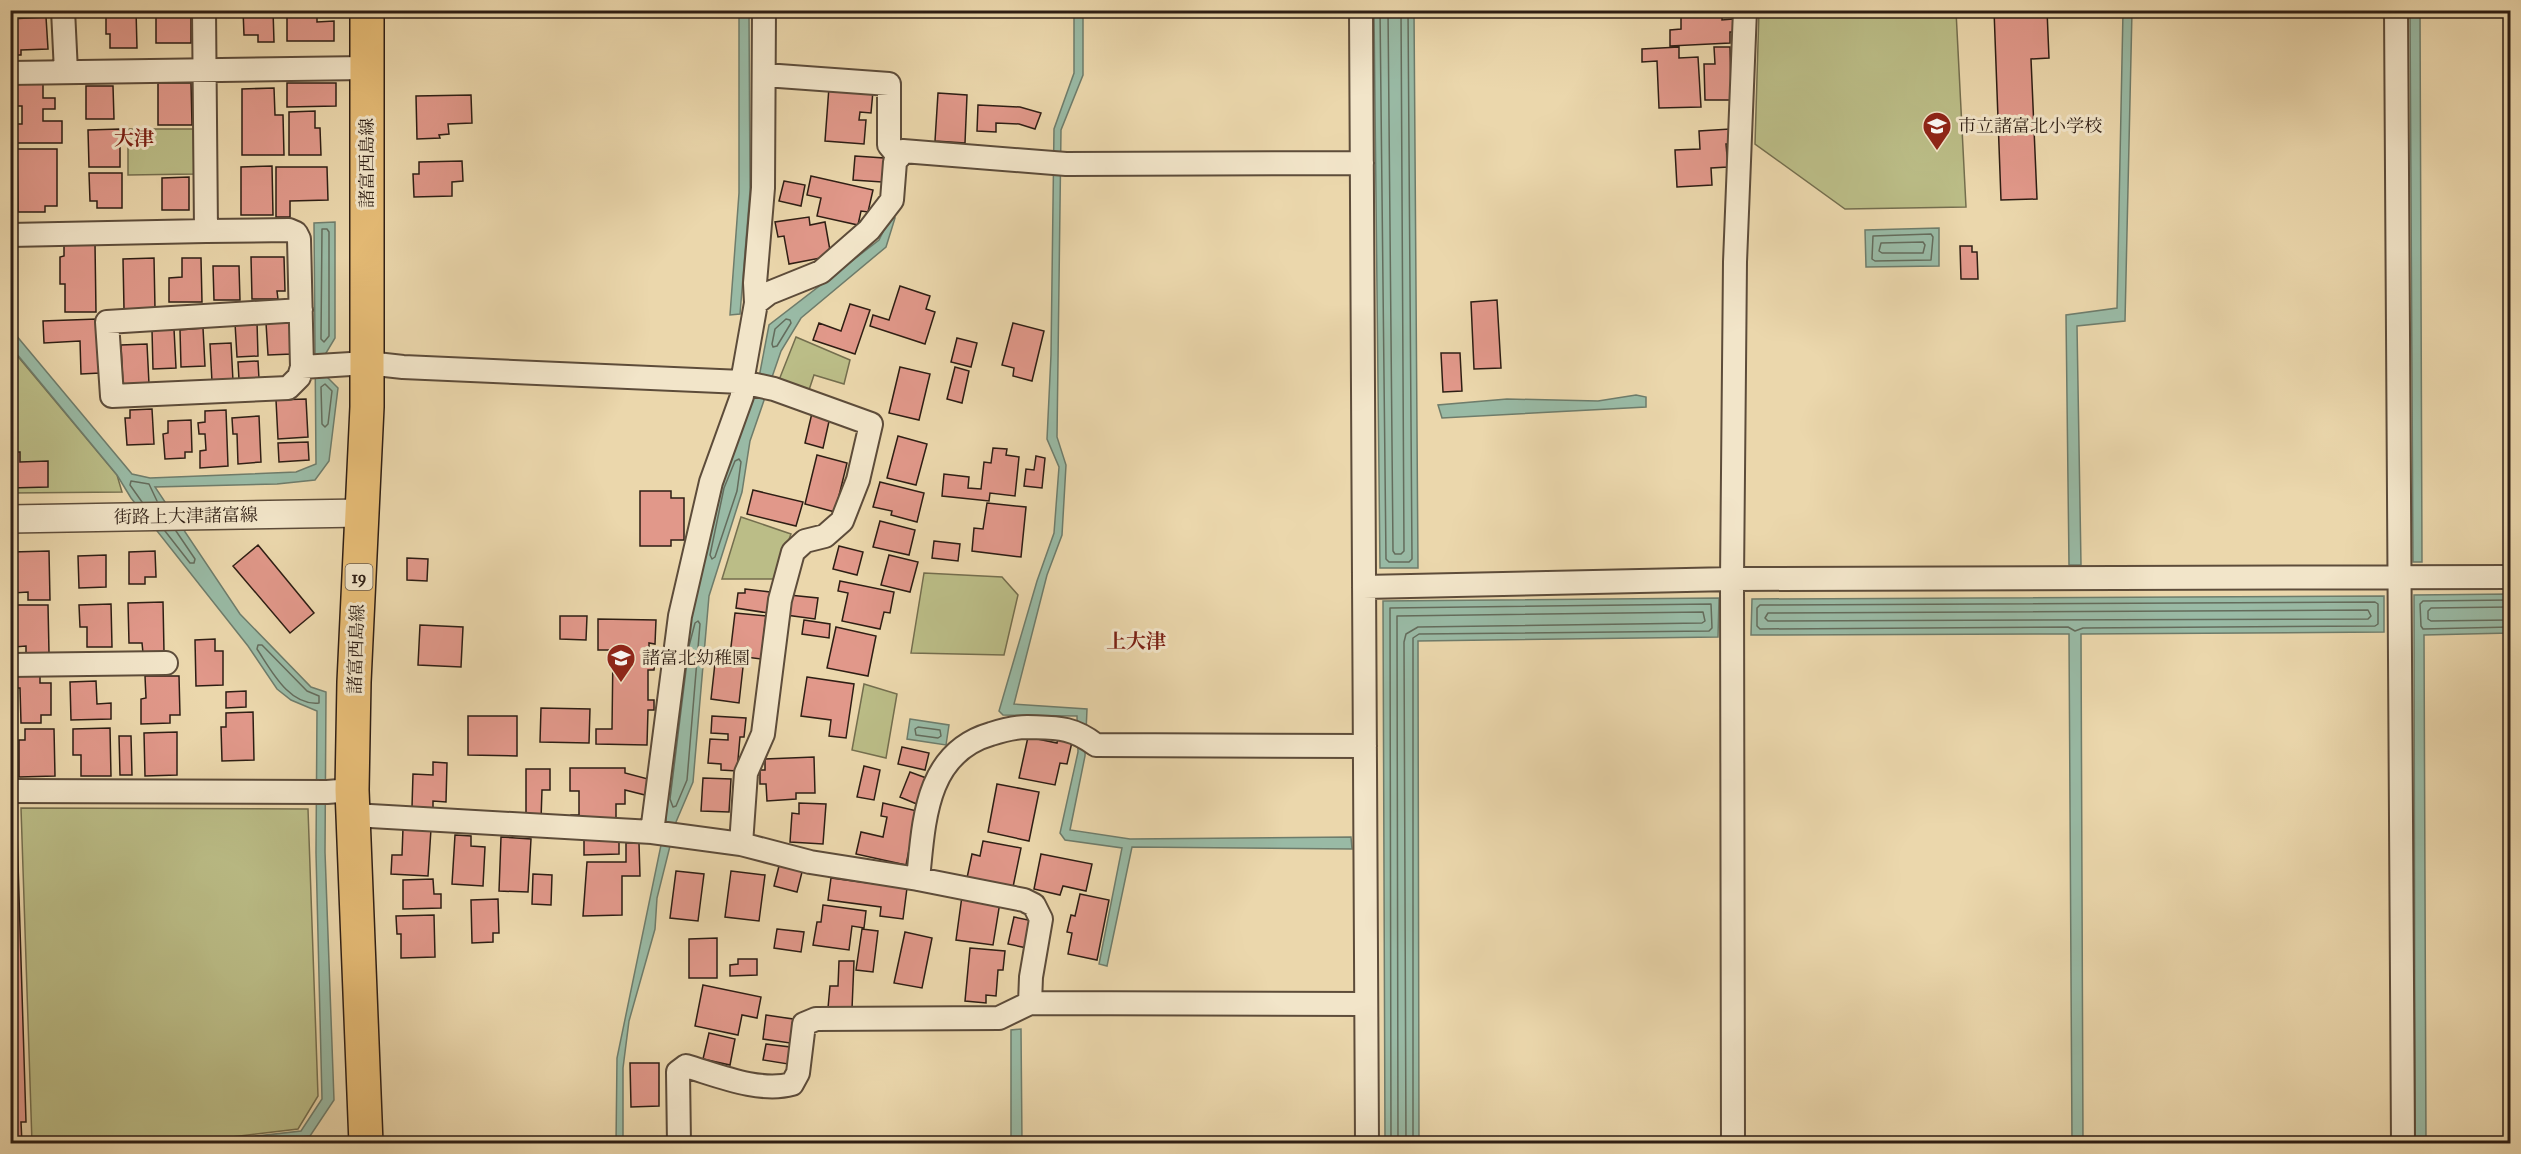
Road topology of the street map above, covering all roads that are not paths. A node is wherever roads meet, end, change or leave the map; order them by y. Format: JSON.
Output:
{"nodes":[{"id":1,"x":63,"y":10,"type":"edge"},
{"id":2,"x":204,"y":10,"type":"edge"},
{"id":3,"x":367,"y":10,"type":"edge"},
{"id":4,"x":764,"y":10,"type":"edge"},
{"id":5,"x":1361,"y":10,"type":"edge"},
{"id":6,"x":1744,"y":10,"type":"edge"},
{"id":7,"x":2396,"y":10,"type":"edge"},
{"id":8,"x":366,"y":68,"type":"junction"},
{"id":9,"x":205,"y":70,"type":"junction"},
{"id":10,"x":66,"y":72,"type":"junction"},
{"id":11,"x":10,"y":73,"type":"edge"},
{"id":12,"x":765,"y":75,"type":"junction"},
{"id":13,"x":899,"y":157,"type":"junction"},
{"id":14,"x":1362,"y":163,"type":"junction"},
{"id":15,"x":206,"y":231,"type":"junction"},
{"id":16,"x":10,"y":235,"type":"edge"},
{"id":17,"x":756,"y":303,"type":"junction"},
{"id":18,"x":301,"y":310,"type":"junction"},
{"id":19,"x":367,"y":363,"type":"junction"},
{"id":20,"x":302,"y":367,"type":"junction"},
{"id":21,"x":756,"y":385,"type":"junction"},
{"id":22,"x":362,"y":513,"type":"junction"},
{"id":23,"x":10,"y":519,"type":"edge"},
{"id":24,"x":2400,"y":577,"type":"junction"},
{"id":25,"x":2511,"y":577,"type":"edge"},
{"id":26,"x":1732,"y":579,"type":"junction"},
{"id":27,"x":1364,"y":586,"type":"junction"},
{"id":28,"x":166,"y":663,"type":"dead end"},
{"id":29,"x":10,"y":665,"type":"edge"},
{"id":30,"x":1365,"y":746,"type":"junction"},
{"id":31,"x":10,"y":791,"type":"edge"},
{"id":32,"x":336,"y":797,"type":"junction"},
{"id":33,"x":663,"y":833,"type":"junction"},
{"id":34,"x":741,"y":844,"type":"junction"},
{"id":35,"x":918,"y":879,"type":"junction"},
{"id":36,"x":1030,"y":1003,"type":"junction"},
{"id":37,"x":1366,"y":1004,"type":"junction"},
{"id":38,"x":366,"y":1143,"type":"edge"},
{"id":39,"x":678,"y":1143,"type":"edge"},
{"id":40,"x":1367,"y":1143,"type":"edge"},
{"id":41,"x":1733,"y":1143,"type":"edge"},
{"id":42,"x":2403,"y":1143,"type":"edge"}],
"edges":[{"from":1,"to":10,"type":"street"},
{"from":2,"to":9,"type":"street"},
{"from":3,"to":8,"type":"main road","name":"諸富西島線","number":"19"},
{"from":4,"to":12,"type":"street"},
{"from":5,"to":14,"type":"street"},
{"from":6,"to":26,"type":"street"},
{"from":7,"to":24,"type":"street"},
{"from":8,"to":9,"type":"street"},
{"from":8,"to":19,"type":"main road","name":"諸富西島線","number":"19"},
{"from":9,"to":10,"type":"street"},
{"from":9,"to":15,"type":"street"},
{"from":10,"to":11,"type":"street"},
{"from":12,"to":13,"type":"street"},
{"from":12,"to":17,"type":"street"},
{"from":13,"to":14,"type":"street"},
{"from":13,"to":17,"type":"street"},
{"from":14,"to":27,"type":"street"},
{"from":15,"to":16,"type":"street"},
{"from":15,"to":18,"type":"street"},
{"from":17,"to":21,"type":"street"},
{"from":18,"to":20,"type":"street"},
{"from":18,"to":20,"type":"street"},
{"from":19,"to":20,"type":"street"},
{"from":19,"to":21,"type":"street"},
{"from":19,"to":22,"type":"main road","name":"諸富西島線","number":"19"},
{"from":21,"to":33,"type":"street"},
{"from":21,"to":34,"type":"street"},
{"from":22,"to":23,"type":"street","name":"街路上大津諸富線"},
{"from":22,"to":32,"type":"main road","name":"諸富西島線","number":"19"},
{"from":24,"to":25,"type":"street"},
{"from":24,"to":26,"type":"street"},
{"from":24,"to":42,"type":"street"},
{"from":26,"to":27,"type":"street"},
{"from":26,"to":41,"type":"street"},
{"from":27,"to":30,"type":"street"},
{"from":28,"to":29,"type":"street"},
{"from":30,"to":35,"type":"street"},
{"from":30,"to":37,"type":"street"},
{"from":31,"to":32,"type":"street"},
{"from":32,"to":33,"type":"street"},
{"from":32,"to":38,"type":"main road","name":"諸富西島線","number":"19"},
{"from":33,"to":34,"type":"street"},
{"from":34,"to":35,"type":"street"},
{"from":35,"to":36,"type":"street"},
{"from":36,"to":37,"type":"street"},
{"from":36,"to":39,"type":"street"},
{"from":37,"to":40,"type":"street"}]}
